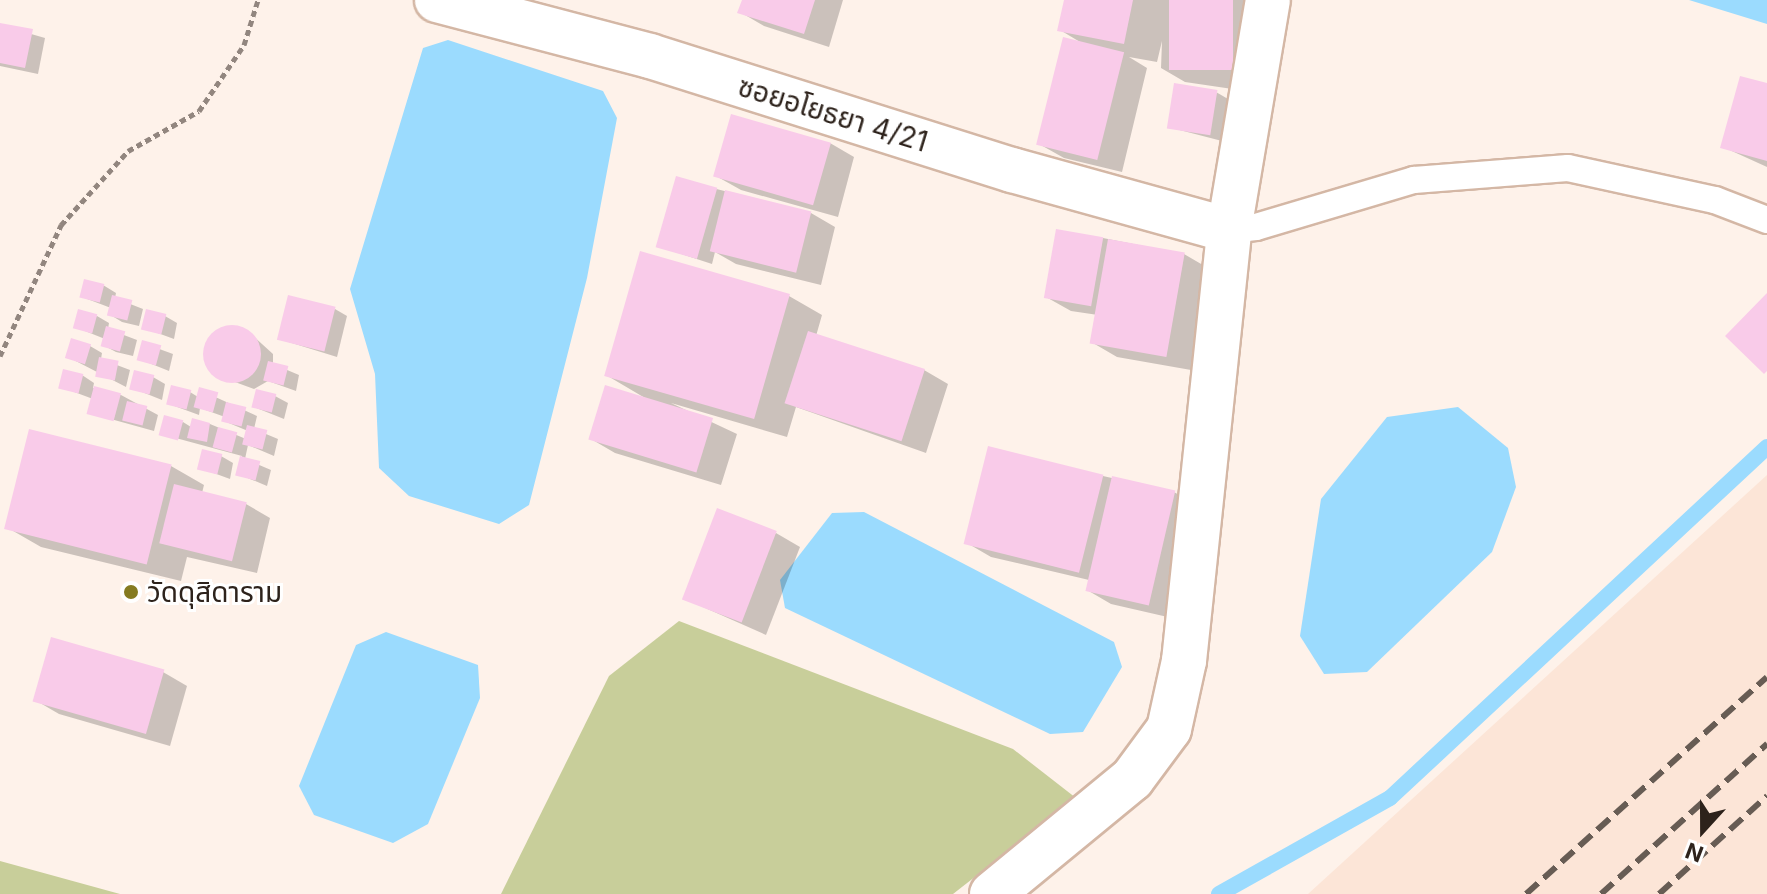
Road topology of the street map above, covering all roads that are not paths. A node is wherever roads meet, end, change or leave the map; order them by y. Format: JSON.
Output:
{"nodes":[{"id":1,"x":437,"y":0,"type":"edge"},
{"id":2,"x":1268,"y":0,"type":"edge"},
{"id":3,"x":1767,"y":220,"type":"edge"},
{"id":4,"x":1229,"y":230,"type":"junction"},
{"id":5,"x":992,"y":894,"type":"edge"}],
"edges":[{"from":1,"to":4,"type":"street","name":"ซอยอโยธยา 4/21"},
{"from":2,"to":4,"type":"street"},
{"from":3,"to":4,"type":"lane"},
{"from":4,"to":5,"type":"street"}]}
